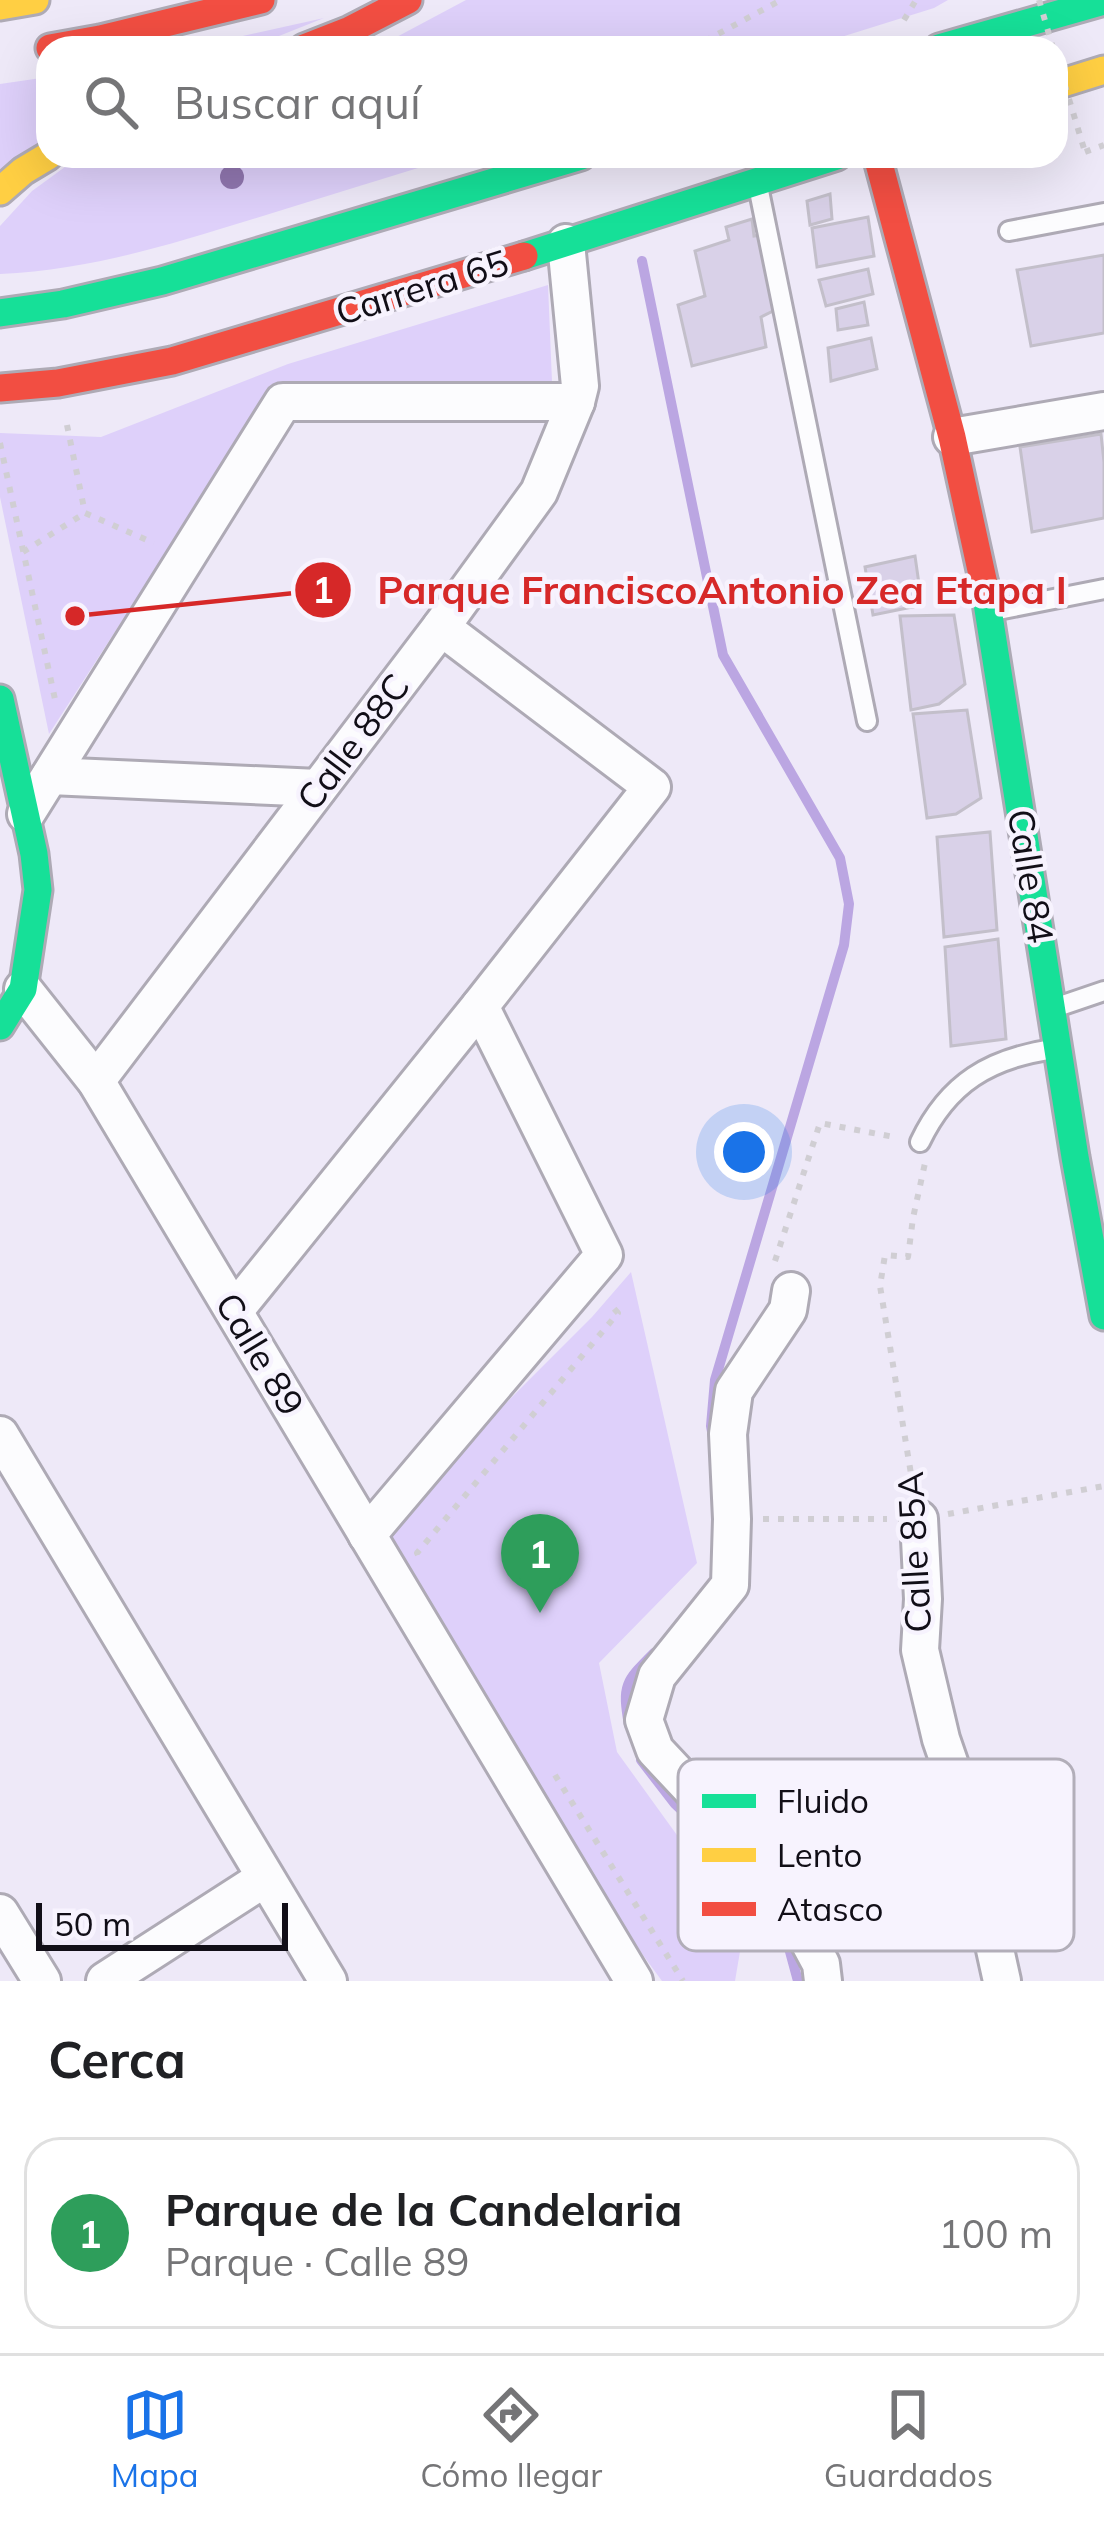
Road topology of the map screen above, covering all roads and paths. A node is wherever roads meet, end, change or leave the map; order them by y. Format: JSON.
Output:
{"nodes":[{"id":1,"x":35,"y":0,"type":"edge"},
{"id":2,"x":261,"y":0,"type":"edge"},
{"id":3,"x":408,"y":0,"type":"edge"},
{"id":4,"x":781,"y":0,"type":"edge"},
{"id":5,"x":916,"y":0,"type":"edge"},
{"id":6,"x":1039,"y":0,"type":"edge"},
{"id":7,"x":1104,"y":1,"type":"edge"},
{"id":8,"x":0,"y":6,"type":"edge"},
{"id":9,"x":902,"y":23,"type":"dead end"},
{"id":10,"x":112,"y":36,"type":"edge"},
{"id":11,"x":335,"y":36,"type":"edge"},
{"id":12,"x":714,"y":36,"type":"edge"},
{"id":13,"x":981,"y":36,"type":"edge"},
{"id":14,"x":1050,"y":36,"type":"edge"},
{"id":15,"x":1104,"y":70,"type":"edge"},
{"id":16,"x":1068,"y":82,"type":"edge"},
{"id":17,"x":1068,"y":95,"type":"edge"},
{"id":18,"x":1104,"y":146,"type":"edge"},
{"id":19,"x":36,"y":163,"type":"edge"},
{"id":20,"x":541,"y":168,"type":"edge"},
{"id":21,"x":798,"y":168,"type":"edge"},
{"id":22,"x":880,"y":168,"type":"edge"},
{"id":23,"x":757,"y":181,"type":"junction"},
{"id":24,"x":0,"y":191,"type":"edge"},
{"id":25,"x":1104,"y":213,"type":"edge"},
{"id":26,"x":1009,"y":231,"type":"dead end"},
{"id":27,"x":566,"y":243,"type":"junction"},
{"id":28,"x":0,"y":313,"type":"edge"},
{"id":29,"x":0,"y":388,"type":"edge"},
{"id":30,"x":576,"y":402,"type":"junction"},
{"id":31,"x":1104,"y":411,"type":"edge"},
{"id":32,"x":67,"y":425,"type":"dead end"},
{"id":33,"x":952,"y":436,"type":"junction"},
{"id":34,"x":0,"y":443,"type":"edge"},
{"id":35,"x":85,"y":513,"type":"junction"},
{"id":36,"x":163,"y":546,"type":"dead end"},
{"id":37,"x":23,"y":552,"type":"junction"},
{"id":38,"x":1104,"y":589,"type":"edge"},
{"id":39,"x":989,"y":612,"type":"junction"},
{"id":40,"x":441,"y":627,"type":"junction"},
{"id":41,"x":0,"y":699,"type":"edge"},
{"id":42,"x":867,"y":721,"type":"dead end"},
{"id":43,"x":58,"y":763,"type":"junction"},
{"id":44,"x":318,"y":788,"type":"junction"},
{"id":45,"x":26,"y":814,"type":"junction"},
{"id":46,"x":23,"y":989,"type":"junction"},
{"id":47,"x":1104,"y":991,"type":"edge"},
{"id":48,"x":480,"y":1006,"type":"junction"},
{"id":49,"x":1052,"y":1008,"type":"junction"},
{"id":50,"x":0,"y":1026,"type":"edge"},
{"id":51,"x":1058,"y":1048,"type":"junction"},
{"id":52,"x":96,"y":1081,"type":"junction"},
{"id":53,"x":1068,"y":1108,"type":"junction"},
{"id":54,"x":1104,"y":1133,"type":"edge"},
{"id":55,"x":924,"y":1143,"type":"junction"},
{"id":56,"x":596,"y":1265,"type":"junction"},
{"id":57,"x":791,"y":1291,"type":"joint"},
{"id":58,"x":235,"y":1310,"type":"junction"},
{"id":59,"x":1104,"y":1316,"type":"edge"},
{"id":60,"x":0,"y":1436,"type":"edge"},
{"id":61,"x":1104,"y":1486,"type":"edge"},
{"id":62,"x":732,"y":1519,"type":"junction"},
{"id":63,"x":919,"y":1519,"type":"junction"},
{"id":64,"x":367,"y":1535,"type":"junction"},
{"id":65,"x":429,"y":1572,"type":"dead end"},
{"id":66,"x":947,"y":1759,"type":"edge"},
{"id":67,"x":550,"y":1767,"type":"dead end"},
{"id":68,"x":678,"y":1775,"type":"edge"},
{"id":69,"x":265,"y":1878,"type":"junction"},
{"id":70,"x":0,"y":1912,"type":"edge"},
{"id":71,"x":814,"y":1951,"type":"edge"},
{"id":72,"x":995,"y":1951,"type":"edge"},
{"id":73,"x":42,"y":1981,"type":"edge"},
{"id":74,"x":105,"y":1981,"type":"edge"},
{"id":75,"x":328,"y":1981,"type":"edge"},
{"id":76,"x":634,"y":1981,"type":"edge"},
{"id":77,"x":683,"y":1981,"type":"edge"},
{"id":78,"x":824,"y":1981,"type":"edge"},
{"id":79,"x":1002,"y":1981,"type":"edge"}],
"edges":[{"from":1,"to":8,"type":"main road"},
{"from":2,"to":10,"type":"main road"},
{"from":3,"to":11,"type":"main road"},
{"from":4,"to":12,"type":"path"},
{"from":5,"to":9,"type":"path"},
{"from":6,"to":14,"type":"path","bridge":true},
{"from":7,"to":13,"type":"main road"},
{"from":15,"to":16,"type":"main road"},
{"from":17,"to":18,"type":"path","bridge":true},
{"from":19,"to":24,"type":"main road"},
{"from":20,"to":28,"type":"main road"},
{"from":21,"to":23,"type":"main road","name":"Carrera 65"},
{"from":22,"to":33,"type":"main road","name":"Calle 84"},
{"from":23,"to":27,"type":"main road","name":"Carrera 65"},
{"from":23,"to":42,"type":"lane"},
{"from":25,"to":26,"type":"lane"},
{"from":27,"to":29,"type":"main road","name":"Carrera 65"},
{"from":27,"to":30,"type":"street","name":"Calle 88C"},
{"from":30,"to":40,"type":"street","name":"Calle 88C"},
{"from":30,"to":43,"type":"street"},
{"from":31,"to":33,"type":"street"},
{"from":32,"to":35,"type":"path"},
{"from":33,"to":39,"type":"main road","name":"Calle 84"},
{"from":34,"to":37,"type":"path"},
{"from":35,"to":36,"type":"path"},
{"from":35,"to":37,"type":"path"},
{"from":37,"to":43,"type":"path"},
{"from":38,"to":39,"type":"lane"},
{"from":39,"to":49,"type":"main road","name":"Calle 84"},
{"from":40,"to":44,"type":"street","name":"Calle 88C"},
{"from":40,"to":48,"type":"street"},
{"from":41,"to":45,"type":"main road"},
{"from":43,"to":44,"type":"street"},
{"from":43,"to":45,"type":"street"},
{"from":44,"to":52,"type":"street","name":"Calle 88C"},
{"from":45,"to":46,"type":"main road"},
{"from":46,"to":50,"type":"main road"},
{"from":46,"to":52,"type":"street","name":"Calle 89"},
{"from":47,"to":49,"type":"lane"},
{"from":48,"to":56,"type":"street"},
{"from":48,"to":58,"type":"street"},
{"from":49,"to":51,"type":"main road","name":"Calle 84"},
{"from":51,"to":53,"type":"main road","name":"Calle 84"},
{"from":51,"to":55,"type":"lane"},
{"from":52,"to":58,"type":"street","name":"Calle 89"},
{"from":53,"to":54,"type":"street"},
{"from":53,"to":59,"type":"main road","name":"Calle 84"},
{"from":55,"to":57,"type":"path"},
{"from":55,"to":63,"type":"path","name":"Calle 85A"},
{"from":56,"to":64,"type":"street"},
{"from":56,"to":65,"type":"path"},
{"from":57,"to":62,"type":"street"},
{"from":58,"to":64,"type":"street","name":"Calle 89"},
{"from":60,"to":69,"type":"street"},
{"from":61,"to":63,"type":"path"},
{"from":62,"to":63,"type":"path"},
{"from":62,"to":68,"type":"street"},
{"from":63,"to":66,"type":"street","name":"Calle 85A"},
{"from":64,"to":76,"type":"street","name":"Calle 89"},
{"from":67,"to":77,"type":"path"},
{"from":69,"to":74,"type":"street"},
{"from":69,"to":75,"type":"street"},
{"from":70,"to":73,"type":"street"},
{"from":71,"to":78,"type":"street"},
{"from":72,"to":79,"type":"street","name":"Calle 85A"}]}
